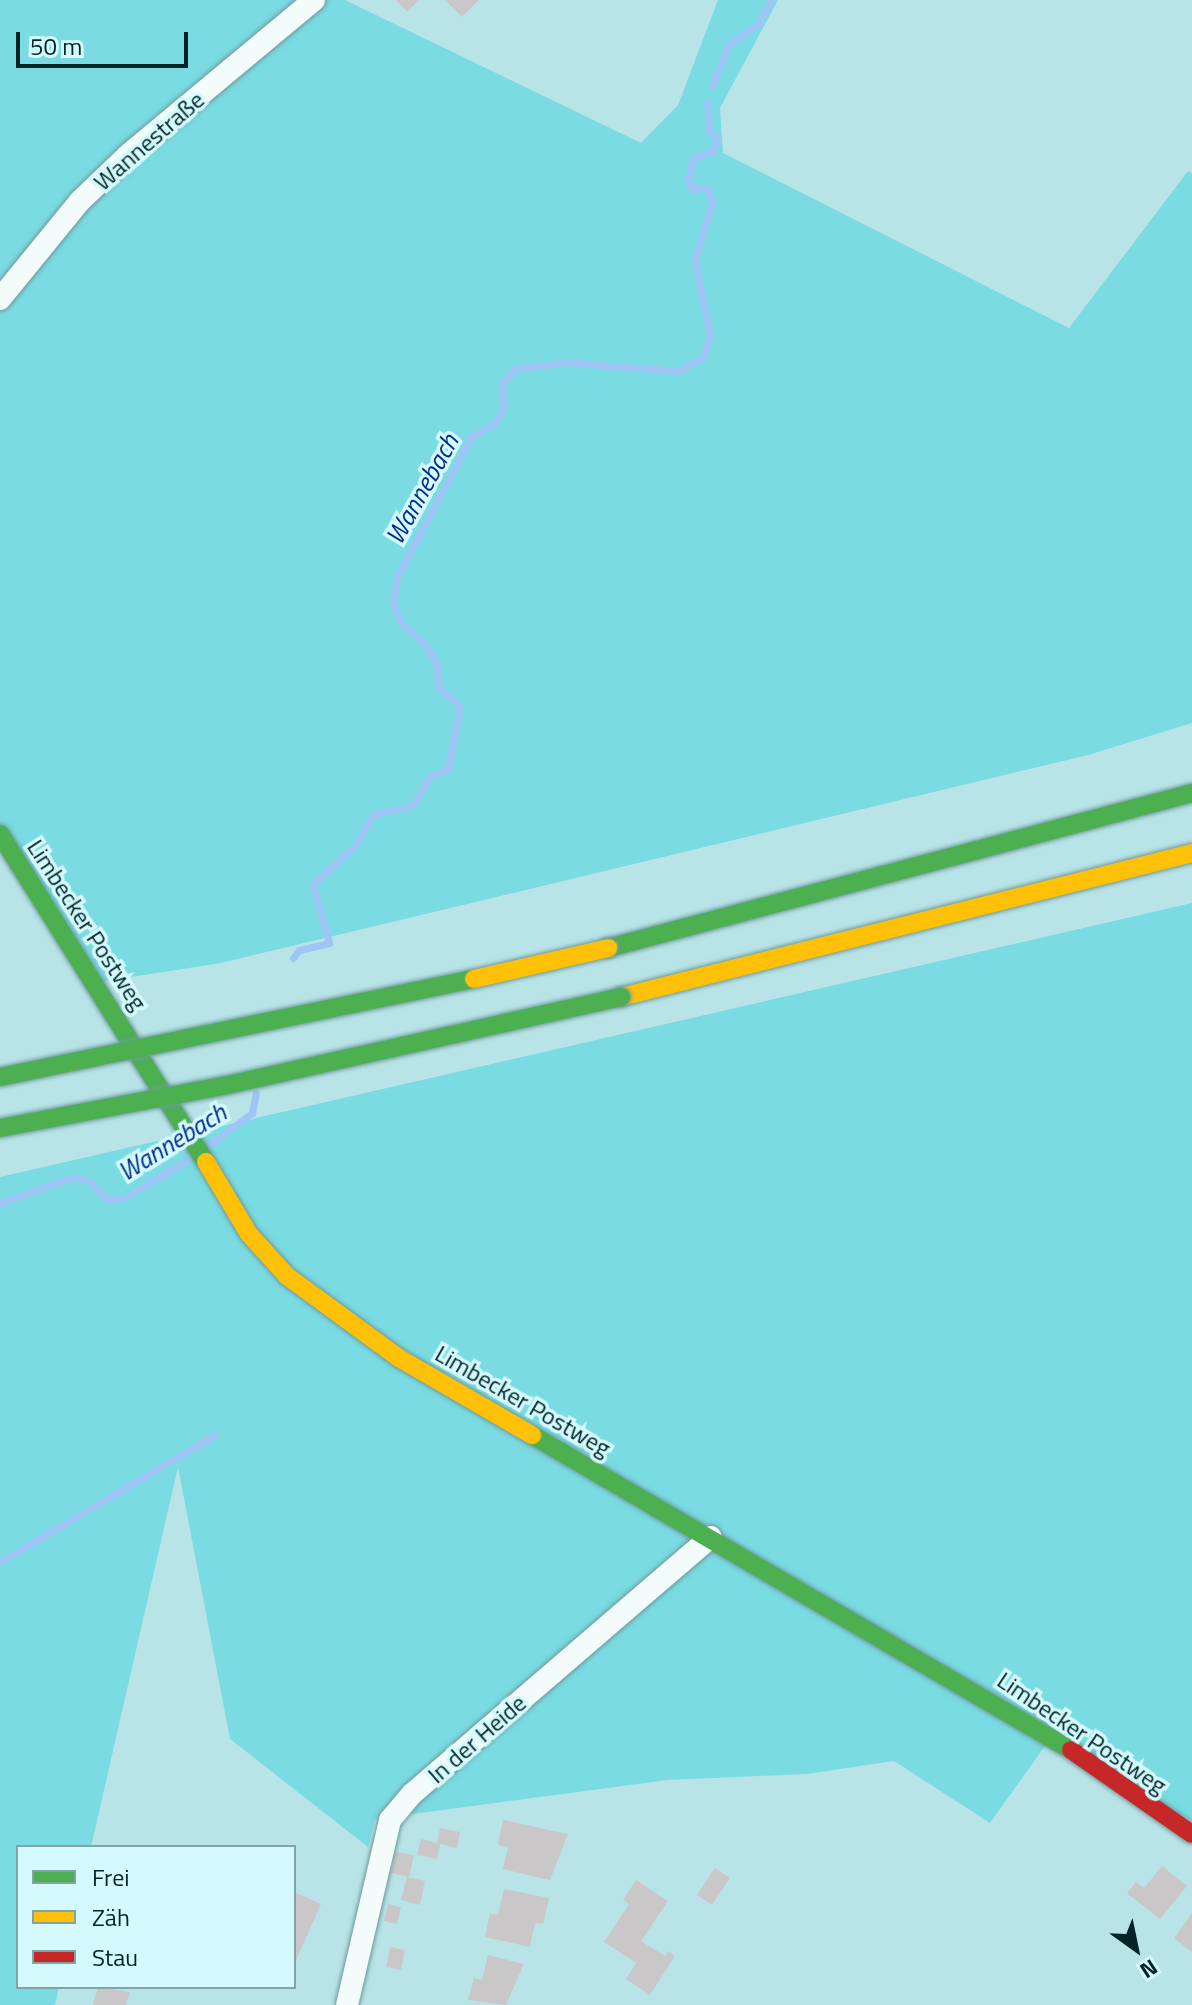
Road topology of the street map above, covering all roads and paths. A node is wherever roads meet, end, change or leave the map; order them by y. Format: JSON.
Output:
{"nodes":[{"id":1,"x":314,"y":0,"type":"edge"},
{"id":2,"x":0,"y":299,"type":"edge"},
{"id":3,"x":1192,"y":793,"type":"edge"},
{"id":4,"x":0,"y":834,"type":"edge"},
{"id":5,"x":1192,"y":853,"type":"edge"},
{"id":6,"x":0,"y":1077,"type":"edge"},
{"id":7,"x":0,"y":1128,"type":"edge"},
{"id":8,"x":711,"y":1537,"type":"junction"},
{"id":9,"x":1192,"y":1834,"type":"edge"},
{"id":10,"x":347,"y":2005,"type":"edge"}],
"edges":[{"from":1,"to":2,"type":"street","name":"Wannestraße"},
{"from":3,"to":6,"type":"main road","bridge":true},
{"from":4,"to":8,"type":"main road","name":"Limbecker Postweg"},
{"from":5,"to":7,"type":"main road","bridge":true},
{"from":8,"to":9,"type":"main road","name":"Limbecker Postweg"},
{"from":8,"to":10,"type":"street","name":"In der Heide"}]}
